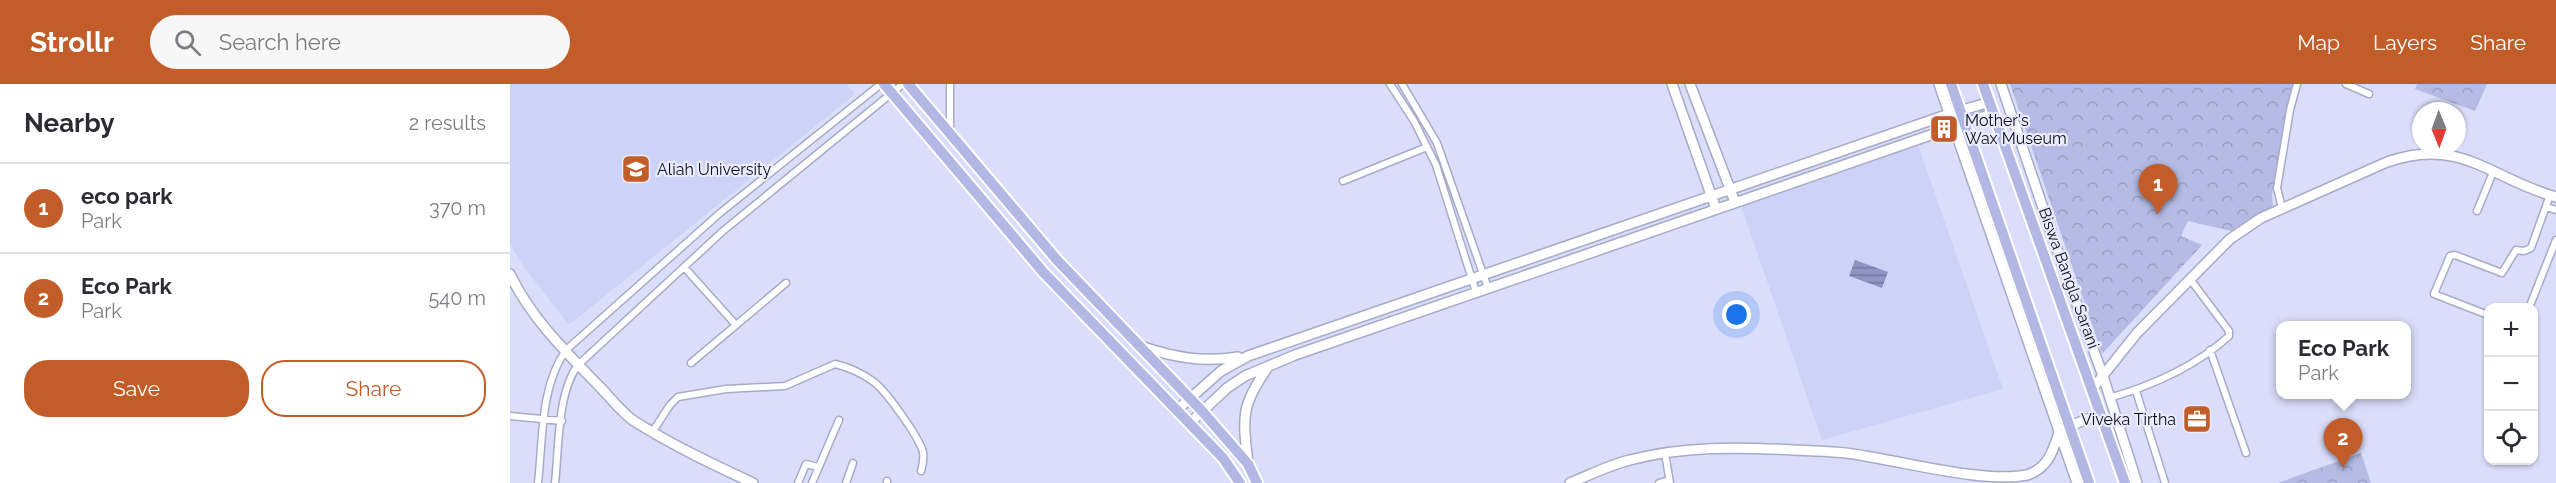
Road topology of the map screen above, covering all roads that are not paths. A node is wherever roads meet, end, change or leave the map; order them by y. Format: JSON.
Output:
{"nodes":[{"id":1,"x":883,"y":84,"type":"edge"},
{"id":2,"x":903,"y":84,"type":"edge"},
{"id":3,"x":908,"y":84,"type":"edge"},
{"id":4,"x":950,"y":84,"type":"edge"},
{"id":5,"x":1390,"y":84,"type":"edge"},
{"id":6,"x":1402,"y":84,"type":"edge"},
{"id":7,"x":1672,"y":84,"type":"edge"},
{"id":8,"x":1690,"y":84,"type":"edge"},
{"id":9,"x":1939,"y":84,"type":"edge"},
{"id":10,"x":1951,"y":84,"type":"edge"},
{"id":11,"x":1983,"y":84,"type":"edge"},
{"id":12,"x":2001,"y":84,"type":"edge"},
{"id":13,"x":2297,"y":84,"type":"edge"},
{"id":14,"x":2346,"y":84,"type":"edge"},
{"id":15,"x":892,"y":94,"type":"junction"},
{"id":16,"x":2369,"y":94,"type":"dead end"},
{"id":17,"x":1992,"y":108,"type":"junction"},
{"id":18,"x":1954,"y":113,"type":"junction"},
{"id":19,"x":1959,"y":125,"type":"junction"},
{"id":20,"x":950,"y":135,"type":"junction"},
{"id":21,"x":1427,"y":147,"type":"junction"},
{"id":22,"x":2494,"y":171,"type":"junction"},
{"id":23,"x":1343,"y":181,"type":"dead end"},
{"id":24,"x":1730,"y":189,"type":"junction"},
{"id":25,"x":1711,"y":196,"type":"junction"},
{"id":26,"x":2553,"y":196,"type":"edge"},
{"id":27,"x":1735,"y":202,"type":"junction"},
{"id":28,"x":2546,"y":207,"type":"junction"},
{"id":29,"x":2282,"y":208,"type":"junction"},
{"id":30,"x":1716,"y":209,"type":"junction"},
{"id":31,"x":2477,"y":210,"type":"dead end"},
{"id":32,"x":2556,"y":210,"type":"edge"},
{"id":33,"x":2556,"y":240,"type":"edge"},
{"id":34,"x":684,"y":267,"type":"junction"},
{"id":35,"x":510,"y":274,"type":"edge"},
{"id":36,"x":1482,"y":275,"type":"junction"},
{"id":37,"x":1471,"y":278,"type":"junction"},
{"id":38,"x":2190,"y":279,"type":"junction"},
{"id":39,"x":786,"y":283,"type":"dead end"},
{"id":40,"x":1488,"y":288,"type":"junction"},
{"id":41,"x":1476,"y":292,"type":"junction"},
{"id":42,"x":2531,"y":303,"type":"edge"},
{"id":43,"x":2484,"y":313,"type":"edge"},
{"id":44,"x":736,"y":325,"type":"junction"},
{"id":45,"x":1137,"y":345,"type":"junction"},
{"id":46,"x":566,"y":350,"type":"junction"},
{"id":47,"x":2210,"y":350,"type":"junction"},
{"id":48,"x":1248,"y":356,"type":"junction"},
{"id":49,"x":691,"y":363,"type":"dead end"},
{"id":50,"x":578,"y":364,"type":"junction"},
{"id":51,"x":1268,"y":367,"type":"junction"},
{"id":52,"x":2103,"y":376,"type":"junction"},
{"id":53,"x":2093,"y":388,"type":"junction"},
{"id":54,"x":2136,"y":391,"type":"junction"},
{"id":55,"x":1190,"y":399,"type":"junction"},
{"id":56,"x":2109,"y":399,"type":"junction"},
{"id":57,"x":1177,"y":410,"type":"junction"},
{"id":58,"x":1202,"y":411,"type":"junction"},
{"id":59,"x":2100,"y":414,"type":"junction"},
{"id":60,"x":510,"y":416,"type":"edge"},
{"id":61,"x":545,"y":420,"type":"junction"},
{"id":62,"x":839,"y":420,"type":"dead end"},
{"id":63,"x":562,"y":421,"type":"junction"},
{"id":64,"x":1190,"y":423,"type":"junction"},
{"id":65,"x":2065,"y":427,"type":"junction"},
{"id":66,"x":653,"y":431,"type":"junction"},
{"id":67,"x":1665,"y":453,"type":"junction"},
{"id":68,"x":2246,"y":453,"type":"dead end"},
{"id":69,"x":853,"y":463,"type":"dead end"},
{"id":70,"x":1248,"y":464,"type":"junction"},
{"id":71,"x":818,"y":467,"type":"junction"},
{"id":72,"x":921,"y":471,"type":"dead end"},
{"id":73,"x":1669,"y":481,"type":"edge"},
{"id":74,"x":538,"y":483,"type":"edge"},
{"id":75,"x":555,"y":483,"type":"edge"},
{"id":76,"x":753,"y":483,"type":"edge"},
{"id":77,"x":798,"y":483,"type":"edge"},
{"id":78,"x":812,"y":483,"type":"edge"},
{"id":79,"x":846,"y":483,"type":"edge"},
{"id":80,"x":1240,"y":483,"type":"edge"},
{"id":81,"x":1257,"y":483,"type":"edge"},
{"id":82,"x":1570,"y":483,"type":"edge"},
{"id":83,"x":1659,"y":483,"type":"edge"},
{"id":84,"x":2077,"y":483,"type":"edge"},
{"id":85,"x":2089,"y":483,"type":"edge"},
{"id":86,"x":2125,"y":483,"type":"edge"},
{"id":87,"x":2137,"y":483,"type":"edge"},
{"id":88,"x":2165,"y":483,"type":"edge"}],
"edges":[{"from":1,"to":15,"type":"main road"},
{"from":1,"to":46,"type":"street"},
{"from":2,"to":15,"type":"street"},
{"from":3,"to":20,"type":"main road"},
{"from":4,"to":20,"type":"street"},
{"from":5,"to":21,"type":"street"},
{"from":6,"to":36,"type":"street"},
{"from":7,"to":25,"type":"street"},
{"from":8,"to":24,"type":"street"},
{"from":9,"to":18,"type":"street"},
{"from":10,"to":18,"type":"main road"},
{"from":11,"to":17,"type":"main road","name":"Biswa Bangla Sarani"},
{"from":12,"to":52,"type":"street"},
{"from":13,"to":29,"type":"street"},
{"from":14,"to":16,"type":"street"},
{"from":15,"to":34,"type":"street"},
{"from":15,"to":57,"type":"main road"},
{"from":17,"to":18,"type":"street"},
{"from":17,"to":19,"type":"street"},
{"from":17,"to":53,"type":"main road","name":"Biswa Bangla Sarani"},
{"from":18,"to":19,"type":"main road"},
{"from":18,"to":24,"type":"street"},
{"from":19,"to":27,"type":"street"},
{"from":19,"to":65,"type":"main road"},
{"from":20,"to":45,"type":"main road"},
{"from":21,"to":23,"type":"street"},
{"from":21,"to":37,"type":"street"},
{"from":22,"to":26,"type":"street"},
{"from":22,"to":29,"type":"street"},
{"from":22,"to":31,"type":"street"},
{"from":24,"to":25,"type":"street"},
{"from":24,"to":27,"type":"street"},
{"from":25,"to":30,"type":"street"},
{"from":25,"to":36,"type":"street"},
{"from":26,"to":28,"type":"street"},
{"from":27,"to":30,"type":"street"},
{"from":28,"to":32,"type":"street"},
{"from":28,"to":43,"type":"street"},
{"from":29,"to":38,"type":"street"},
{"from":30,"to":40,"type":"street"},
{"from":33,"to":42,"type":"street"},
{"from":34,"to":44,"type":"street"},
{"from":34,"to":50,"type":"street"},
{"from":35,"to":46,"type":"street"},
{"from":36,"to":37,"type":"street"},
{"from":36,"to":40,"type":"street"},
{"from":37,"to":41,"type":"street"},
{"from":37,"to":48,"type":"street"},
{"from":38,"to":47,"type":"street"},
{"from":38,"to":52,"type":"street"},
{"from":39,"to":44,"type":"street"},
{"from":40,"to":41,"type":"street"},
{"from":41,"to":51,"type":"street"},
{"from":44,"to":49,"type":"street"},
{"from":45,"to":48,"type":"street"},
{"from":45,"to":55,"type":"main road"},
{"from":46,"to":50,"type":"street"},
{"from":46,"to":61,"type":"street"},
{"from":47,"to":54,"type":"street"},
{"from":47,"to":68,"type":"street"},
{"from":48,"to":55,"type":"street"},
{"from":50,"to":63,"type":"street"},
{"from":50,"to":66,"type":"street"},
{"from":51,"to":58,"type":"street"},
{"from":51,"to":70,"type":"street"},
{"from":52,"to":53,"type":"street"},
{"from":52,"to":56,"type":"street"},
{"from":53,"to":59,"type":"main road","name":"Biswa Bangla Sarani"},
{"from":54,"to":56,"type":"street"},
{"from":54,"to":88,"type":"street"},
{"from":55,"to":57,"type":"street"},
{"from":55,"to":58,"type":"main road"},
{"from":56,"to":87,"type":"street"},
{"from":57,"to":64,"type":"main road"},
{"from":58,"to":64,"type":"street"},
{"from":58,"to":70,"type":"main road"},
{"from":59,"to":65,"type":"street"},
{"from":59,"to":86,"type":"main road","name":"Biswa Bangla Sarani"},
{"from":60,"to":61,"type":"street"},
{"from":61,"to":63,"type":"street"},
{"from":61,"to":74,"type":"street"},
{"from":62,"to":71,"type":"street"},
{"from":63,"to":75,"type":"street"},
{"from":64,"to":80,"type":"main road"},
{"from":65,"to":67,"type":"street"},
{"from":65,"to":84,"type":"street"},
{"from":65,"to":85,"type":"main road"},
{"from":66,"to":72,"type":"street"},
{"from":66,"to":76,"type":"street"},
{"from":67,"to":73,"type":"street"},
{"from":67,"to":82,"type":"street"},
{"from":69,"to":79,"type":"street"},
{"from":70,"to":81,"type":"main road"},
{"from":71,"to":77,"type":"street"},
{"from":71,"to":78,"type":"street"},
{"from":73,"to":83,"type":"street"}]}
